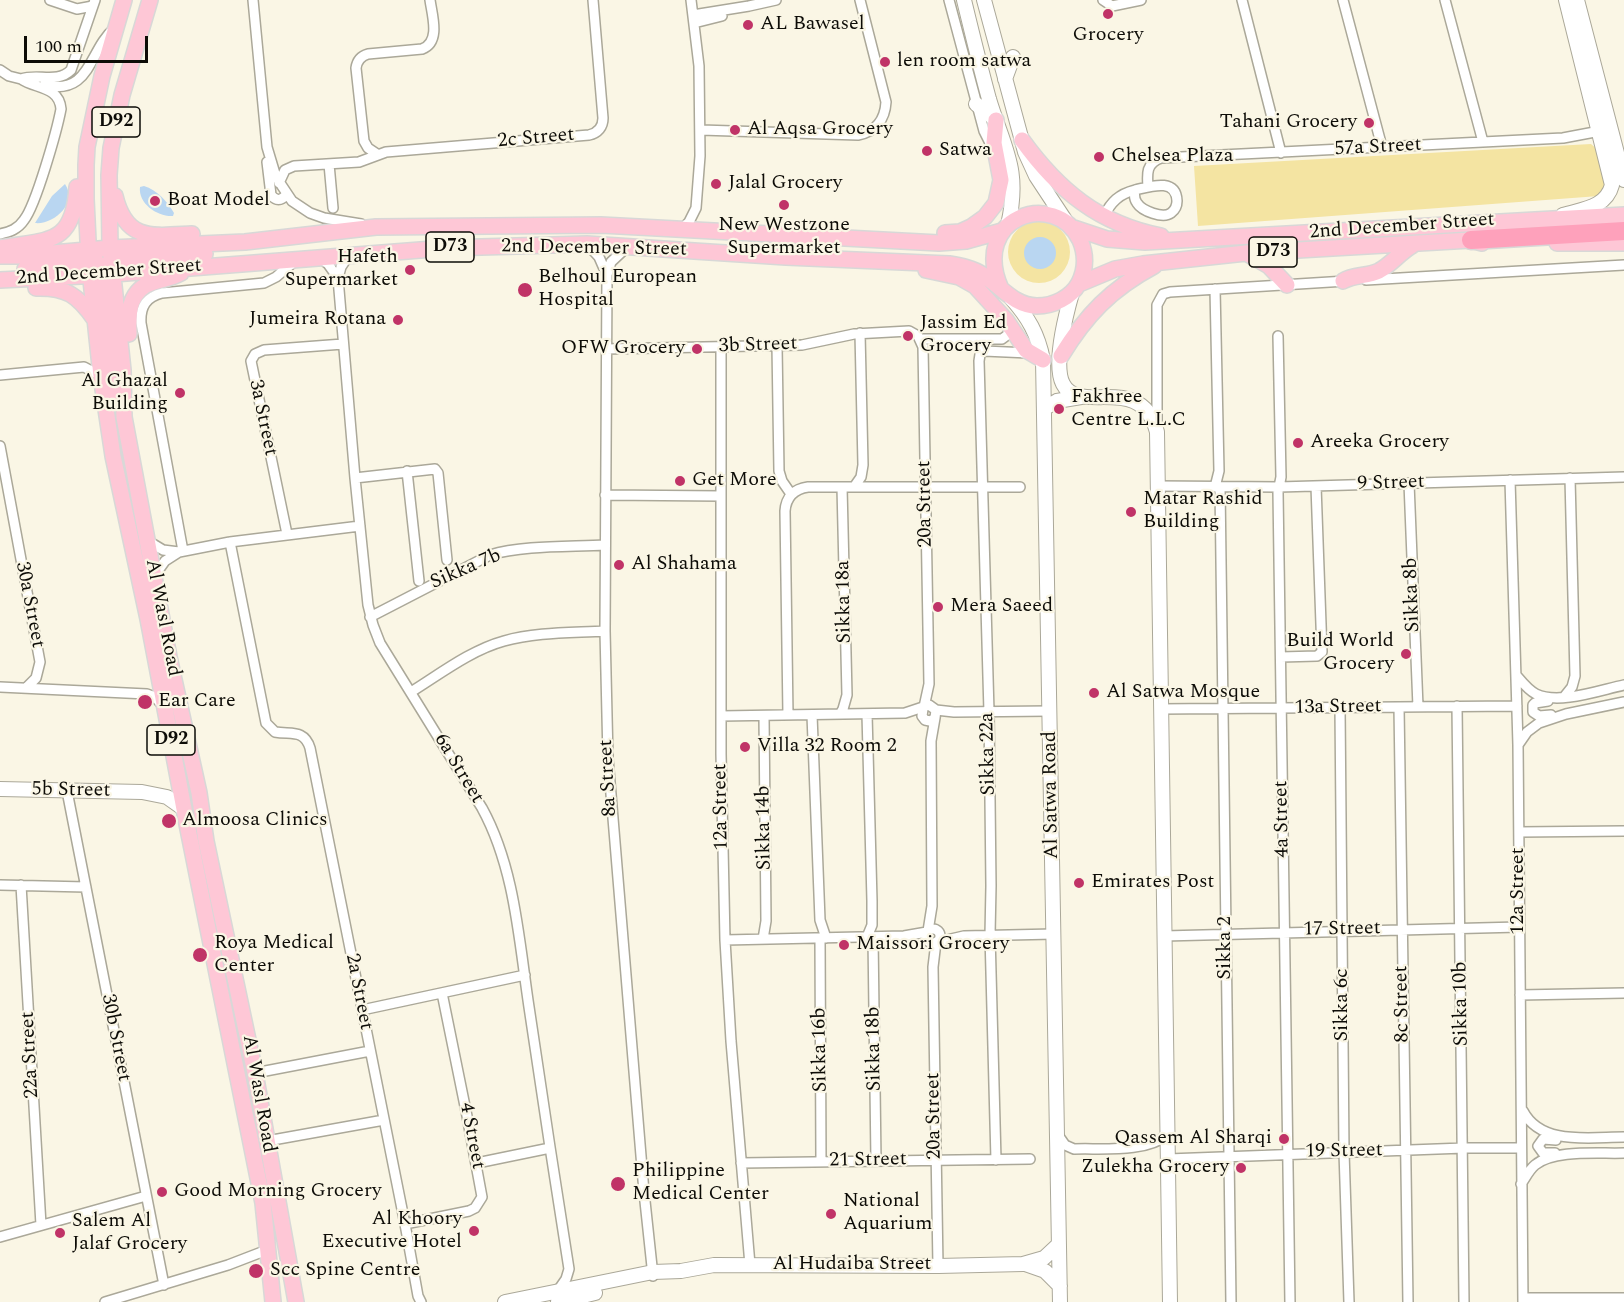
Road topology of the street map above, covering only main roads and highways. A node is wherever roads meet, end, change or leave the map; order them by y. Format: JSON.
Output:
{"nodes":[{"id":1,"x":124,"y":0,"type":"edge"},
{"id":2,"x":150,"y":0,"type":"edge"},
{"id":3,"x":963,"y":0,"type":"edge"},
{"id":4,"x":984,"y":0,"type":"edge"},
{"id":5,"x":1566,"y":0,"type":"edge"},
{"id":6,"x":1577,"y":0,"type":"edge"},
{"id":7,"x":1013,"y":57,"type":"dead end"},
{"id":8,"x":1005,"y":79,"type":"junction"},
{"id":9,"x":976,"y":104,"type":"road end"},
{"id":10,"x":93,"y":120,"type":"junction"},
{"id":11,"x":996,"y":120,"type":"junction"},
{"id":12,"x":1022,"y":140,"type":"junction"},
{"id":13,"x":109,"y":175,"type":"junction"},
{"id":14,"x":1624,"y":180,"type":"edge"},
{"id":15,"x":1624,"y":215,"type":"edge"},
{"id":16,"x":1552,"y":218,"type":"junction"},
{"id":17,"x":1070,"y":224,"type":"junction"},
{"id":18,"x":440,"y":226,"type":"junction"},
{"id":19,"x":484,"y":227,"type":"junction"},
{"id":20,"x":1004,"y":228,"type":"junction"},
{"id":21,"x":1624,"y":231,"type":"edge"},
{"id":22,"x":908,"y":240,"type":"junction"},
{"id":23,"x":1178,"y":240,"type":"junction"},
{"id":24,"x":1471,"y":240,"type":"junction"},
{"id":25,"x":245,"y":242,"type":"junction"},
{"id":26,"x":1420,"y":243,"type":"junction"},
{"id":27,"x":1624,"y":243,"type":"edge"},
{"id":28,"x":0,"y":248,"type":"edge"},
{"id":29,"x":451,"y":248,"type":"junction"},
{"id":30,"x":412,"y":250,"type":"junction"},
{"id":31,"x":1246,"y":253,"type":"junction"},
{"id":32,"x":0,"y":256,"type":"edge"},
{"id":33,"x":100,"y":262,"type":"junction"},
{"id":34,"x":894,"y":262,"type":"junction"},
{"id":35,"x":1163,"y":262,"type":"junction"},
{"id":36,"x":188,"y":267,"type":"junction"},
{"id":37,"x":0,"y":272,"type":"edge"},
{"id":38,"x":0,"y":280,"type":"edge"},
{"id":39,"x":1343,"y":281,"type":"road end"},
{"id":40,"x":1287,"y":285,"type":"road end"},
{"id":41,"x":1075,"y":288,"type":"junction"},
{"id":42,"x":0,"y":289,"type":"edge"},
{"id":43,"x":1006,"y":293,"type":"junction"},
{"id":44,"x":95,"y":320,"type":"junction"},
{"id":45,"x":1061,"y":356,"type":"junction"},
{"id":46,"x":1044,"y":360,"type":"junction"},
{"id":47,"x":1083,"y":396,"type":"junction"},
{"id":48,"x":1046,"y":408,"type":"junction"},
{"id":49,"x":124,"y":417,"type":"junction"},
{"id":50,"x":179,"y":785,"type":"junction"},
{"id":51,"x":0,"y":789,"type":"edge"},
{"id":52,"x":142,"y":792,"type":"junction"},
{"id":53,"x":184,"y":809,"type":"junction"},
{"id":54,"x":206,"y":841,"type":"junction"},
{"id":55,"x":265,"y":1215,"type":"junction"},
{"id":56,"x":1059,"y":1244,"type":"junction"},
{"id":57,"x":1023,"y":1264,"type":"junction"},
{"id":58,"x":653,"y":1275,"type":"junction"},
{"id":59,"x":1060,"y":1286,"type":"junction"},
{"id":60,"x":558,"y":1297,"type":"edge"},
{"id":61,"x":284,"y":1300,"type":"edge"},
{"id":62,"x":505,"y":1302,"type":"edge"},
{"id":63,"x":1060,"y":1302,"type":"edge"},
{"id":64,"x":1170,"y":1302,"type":"edge"}],
"edges":[{"from":1,"to":10,"type":"main road","number":"D92"},
{"from":2,"to":13,"type":"main road","number":"D92"},
{"from":3,"to":11,"type":"main road"},
{"from":4,"to":8,"type":"main road"},
{"from":5,"to":16,"type":"main road"},
{"from":6,"to":14,"type":"main road"},
{"from":7,"to":8,"type":"main road"},
{"from":8,"to":12,"type":"main road"},
{"from":9,"to":11,"type":"main road"},
{"from":10,"to":28,"type":"main road"},
{"from":10,"to":33,"type":"main road","number":"D92"},
{"from":11,"to":20,"type":"main road"},
{"from":11,"to":22,"type":"main road"},
{"from":12,"to":17,"type":"main road"},
{"from":12,"to":23,"type":"main road"},
{"from":13,"to":25,"type":"main road"},
{"from":13,"to":33,"type":"main road","number":"D92"},
{"from":15,"to":16,"type":"main road","name":"2nd December Street","number":"D73"},
{"from":16,"to":23,"type":"main road","name":"2nd December Street","number":"D73"},
{"from":17,"to":20,"type":"main road"},
{"from":17,"to":23,"type":"main road","name":"2nd December Street","number":"D73"},
{"from":17,"to":41,"type":"main road"},
{"from":18,"to":19,"type":"main road","name":"2nd December Street","number":"D73"},
{"from":18,"to":25,"type":"main road","name":"2nd December Street","number":"D73"},
{"from":18,"to":30,"type":"main road"},
{"from":19,"to":22,"type":"main road","name":"2nd December Street","number":"D73"},
{"from":19,"to":29,"type":"main road"},
{"from":20,"to":22,"type":"main road","name":"2nd December Street","number":"D73"},
{"from":20,"to":43,"type":"main road"},
{"from":21,"to":24,"type":"highway"},
{"from":24,"to":26,"type":"main road","name":"2nd December Street","number":"D73"},
{"from":24,"to":27,"type":"main road","name":"2nd December Street","number":"D73"},
{"from":25,"to":33,"type":"main road","name":"2nd December Street","number":"D73"},
{"from":25,"to":33,"type":"main road"},
{"from":26,"to":31,"type":"main road","name":"2nd December Street","number":"D73"},
{"from":26,"to":39,"type":"main road"},
{"from":29,"to":30,"type":"main road","name":"2nd December Street","number":"D73"},
{"from":29,"to":34,"type":"main road","name":"2nd December Street","number":"D73"},
{"from":30,"to":36,"type":"main road","name":"2nd December Street","number":"D73"},
{"from":31,"to":35,"type":"main road","name":"2nd December Street","number":"D73"},
{"from":31,"to":40,"type":"main road"},
{"from":32,"to":33,"type":"main road","name":"2nd December Street","number":"D73"},
{"from":33,"to":36,"type":"main road","name":"2nd December Street","number":"D73"},
{"from":33,"to":37,"type":"main road"},
{"from":33,"to":38,"type":"main road","name":"2nd December Street","number":"D73"},
{"from":33,"to":44,"type":"main road","name":"Al Wasl Road","number":"D92"},
{"from":33,"to":49,"type":"main road","name":"Al Wasl Road","number":"D92"},
{"from":34,"to":43,"type":"main road","name":"2nd December Street","number":"D73"},
{"from":34,"to":46,"type":"main road"},
{"from":35,"to":41,"type":"main road","name":"2nd December Street","number":"D73"},
{"from":35,"to":45,"type":"main road"},
{"from":36,"to":49,"type":"main road"},
{"from":41,"to":43,"type":"main road"},
{"from":41,"to":45,"type":"main road"},
{"from":42,"to":44,"type":"main road"},
{"from":43,"to":46,"type":"main road","name":"Al Satwa Road"},
{"from":44,"to":50,"type":"main road","name":"Al Wasl Road","number":"D92"},
{"from":45,"to":47,"type":"main road"},
{"from":46,"to":48,"type":"main road","name":"Al Satwa Road"},
{"from":47,"to":48,"type":"main road"},
{"from":47,"to":64,"type":"main road"},
{"from":48,"to":56,"type":"main road","name":"Al Satwa Road"},
{"from":49,"to":54,"type":"main road","name":"Al Wasl Road","number":"D92"},
{"from":50,"to":52,"type":"main road","name":"5b Street"},
{"from":50,"to":53,"type":"main road","name":"Al Wasl Road","number":"D92"},
{"from":50,"to":54,"type":"main road"},
{"from":51,"to":52,"type":"main road","name":"5b Street"},
{"from":52,"to":53,"type":"main road","name":"5b Street"},
{"from":53,"to":55,"type":"main road","name":"Al Wasl Road","number":"D92"},
{"from":54,"to":61,"type":"main road","name":"Al Wasl Road","number":"D92"},
{"from":55,"to":61,"type":"main road"},
{"from":55,"to":61,"type":"main road","name":"Al Wasl Road","number":"D92"},
{"from":56,"to":57,"type":"main road","name":"Al Hudaiba Street"},
{"from":56,"to":59,"type":"main road","name":"Al Satwa Road"},
{"from":57,"to":58,"type":"main road","name":"Al Hudaiba Street"},
{"from":57,"to":59,"type":"main road","name":"Al Hudaiba Street"},
{"from":58,"to":60,"type":"main road","name":"Al Hudaiba Street"},
{"from":58,"to":60,"type":"main road","name":"Al Hudaiba Street"},
{"from":59,"to":63,"type":"main road","name":"Al Satwa Road"},
{"from":60,"to":62,"type":"main road","name":"Al Hudaiba Street"}]}
